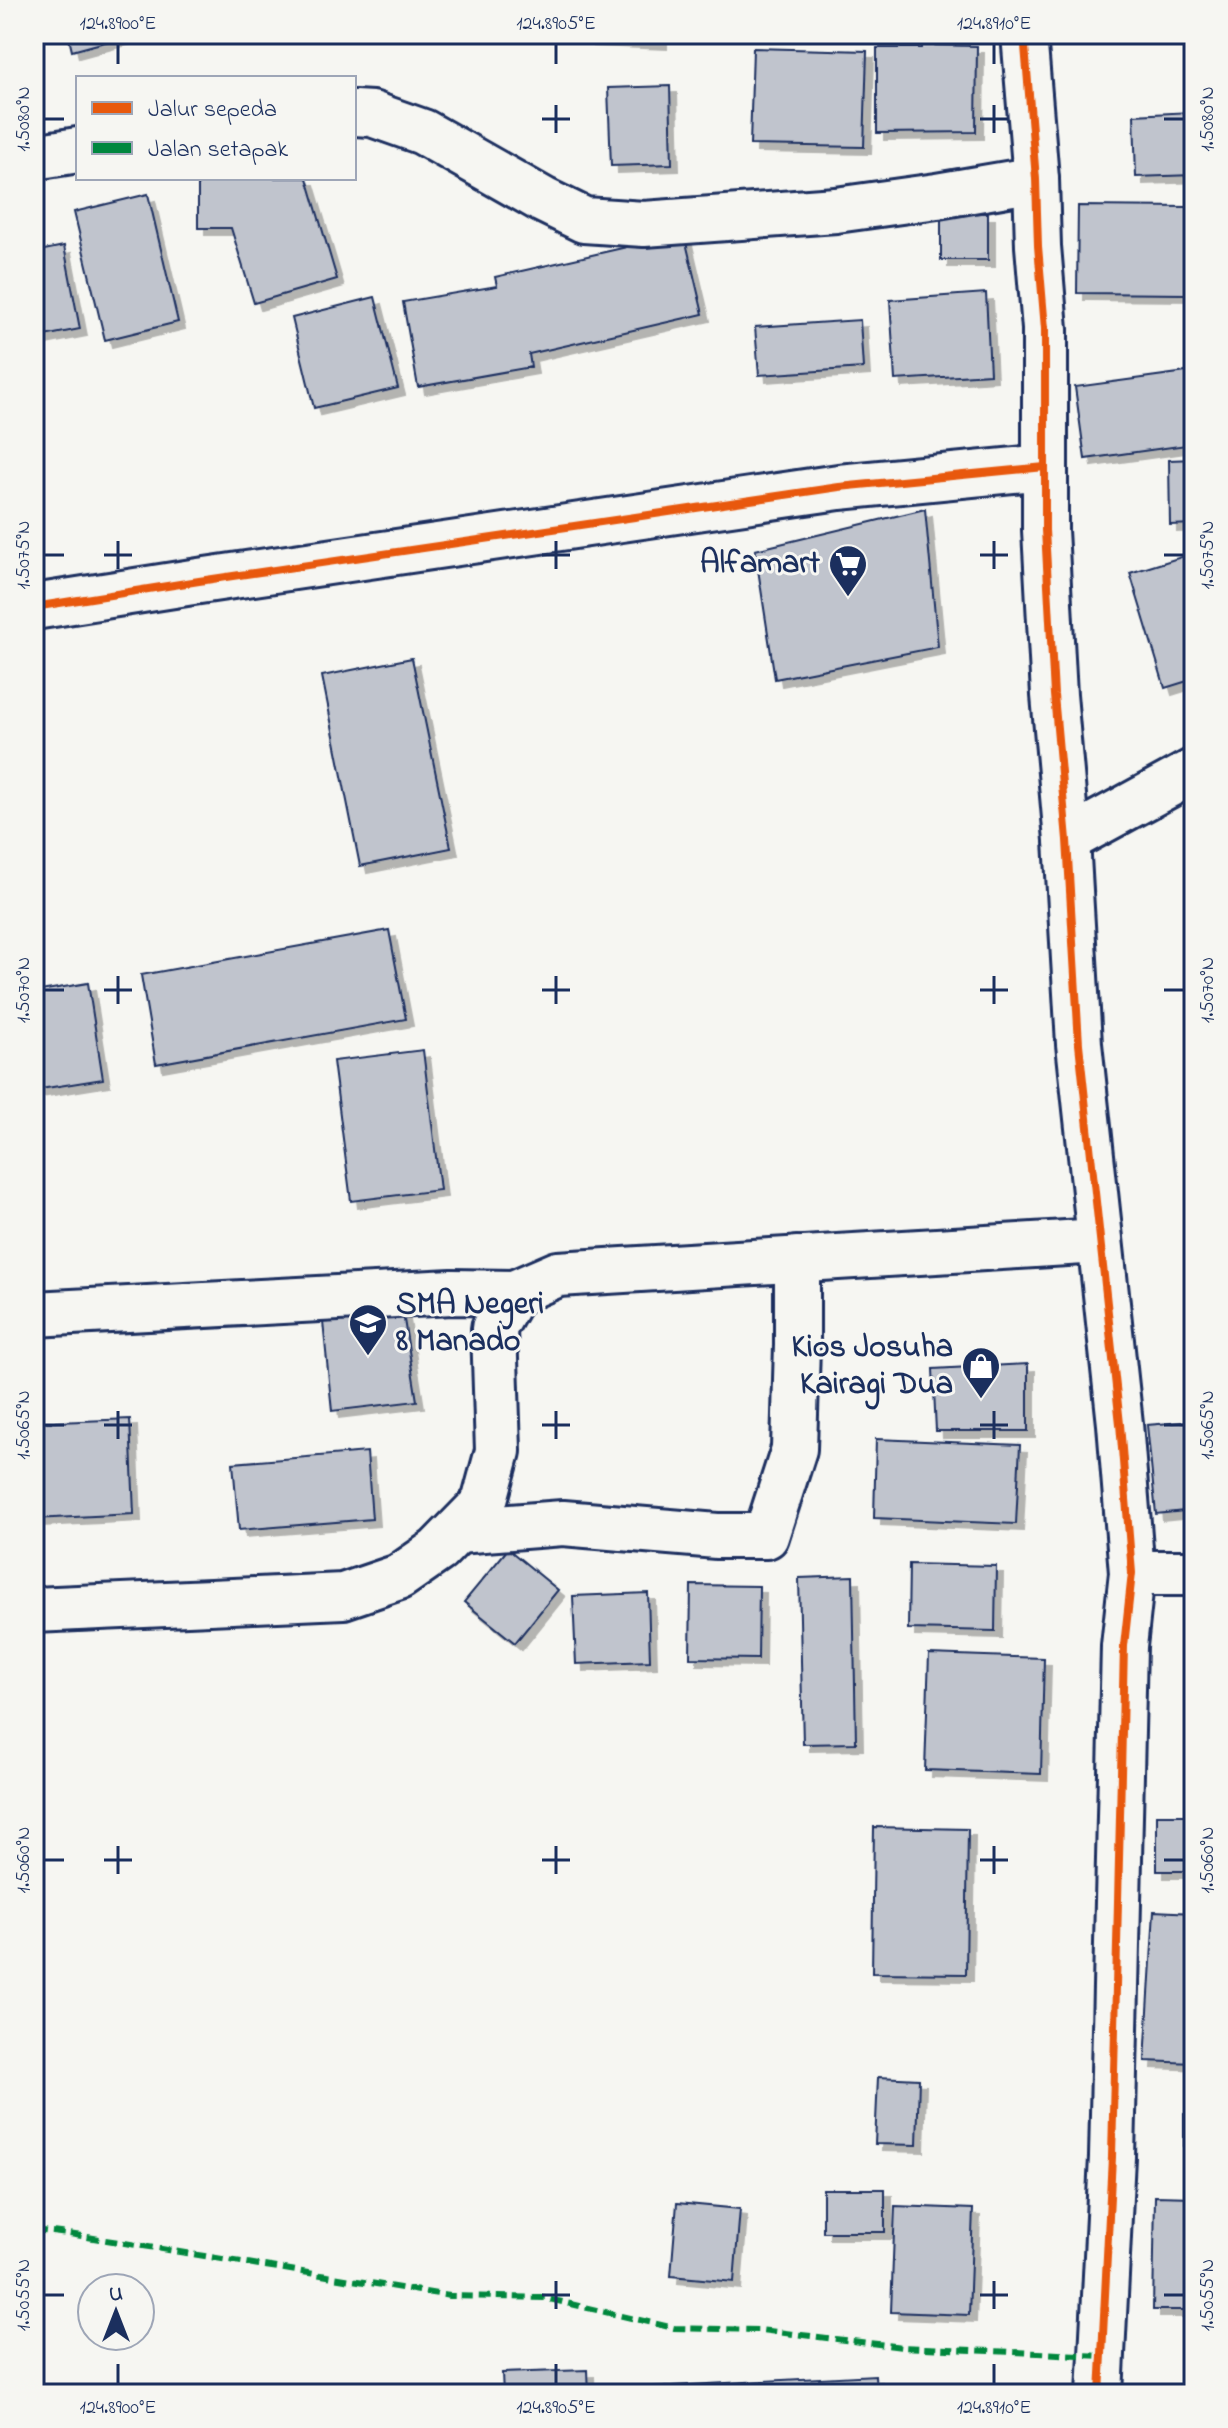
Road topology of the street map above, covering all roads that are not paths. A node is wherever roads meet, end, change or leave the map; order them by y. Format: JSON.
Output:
{"nodes":[{"id":1,"x":1024,"y":34,"type":"edge"},
{"id":2,"x":356,"y":113,"type":"edge"},
{"id":3,"x":76,"y":150,"type":"edge"},
{"id":4,"x":34,"y":157,"type":"edge"},
{"id":5,"x":1036,"y":179,"type":"junction"},
{"id":6,"x":1045,"y":467,"type":"junction"},
{"id":7,"x":34,"y":607,"type":"edge"},
{"id":8,"x":1194,"y":771,"type":"edge"},
{"id":9,"x":1067,"y":840,"type":"junction"},
{"id":10,"x":1100,"y":1241,"type":"junction"},
{"id":11,"x":797,"y":1259,"type":"junction"},
{"id":12,"x":514,"y":1293,"type":"junction"},
{"id":13,"x":34,"y":1314,"type":"edge"},
{"id":14,"x":457,"y":1531,"type":"junction"},
{"id":15,"x":1132,"y":1573,"type":"junction"},
{"id":16,"x":1194,"y":1573,"type":"edge"},
{"id":17,"x":34,"y":1610,"type":"edge"},
{"id":18,"x":1100,"y":2394,"type":"edge"}],
"edges":[{"from":1,"to":5,"type":"street"},
{"from":2,"to":5,"type":"street"},
{"from":3,"to":4,"type":"street"},
{"from":5,"to":6,"type":"street"},
{"from":6,"to":7,"type":"street"},
{"from":6,"to":9,"type":"street"},
{"from":8,"to":9,"type":"street"},
{"from":9,"to":10,"type":"street"},
{"from":10,"to":11,"type":"street"},
{"from":10,"to":15,"type":"street"},
{"from":11,"to":12,"type":"street"},
{"from":11,"to":14,"type":"street"},
{"from":12,"to":13,"type":"street"},
{"from":12,"to":14,"type":"street"},
{"from":14,"to":17,"type":"street"},
{"from":15,"to":16,"type":"street"},
{"from":15,"to":18,"type":"street"}]}
